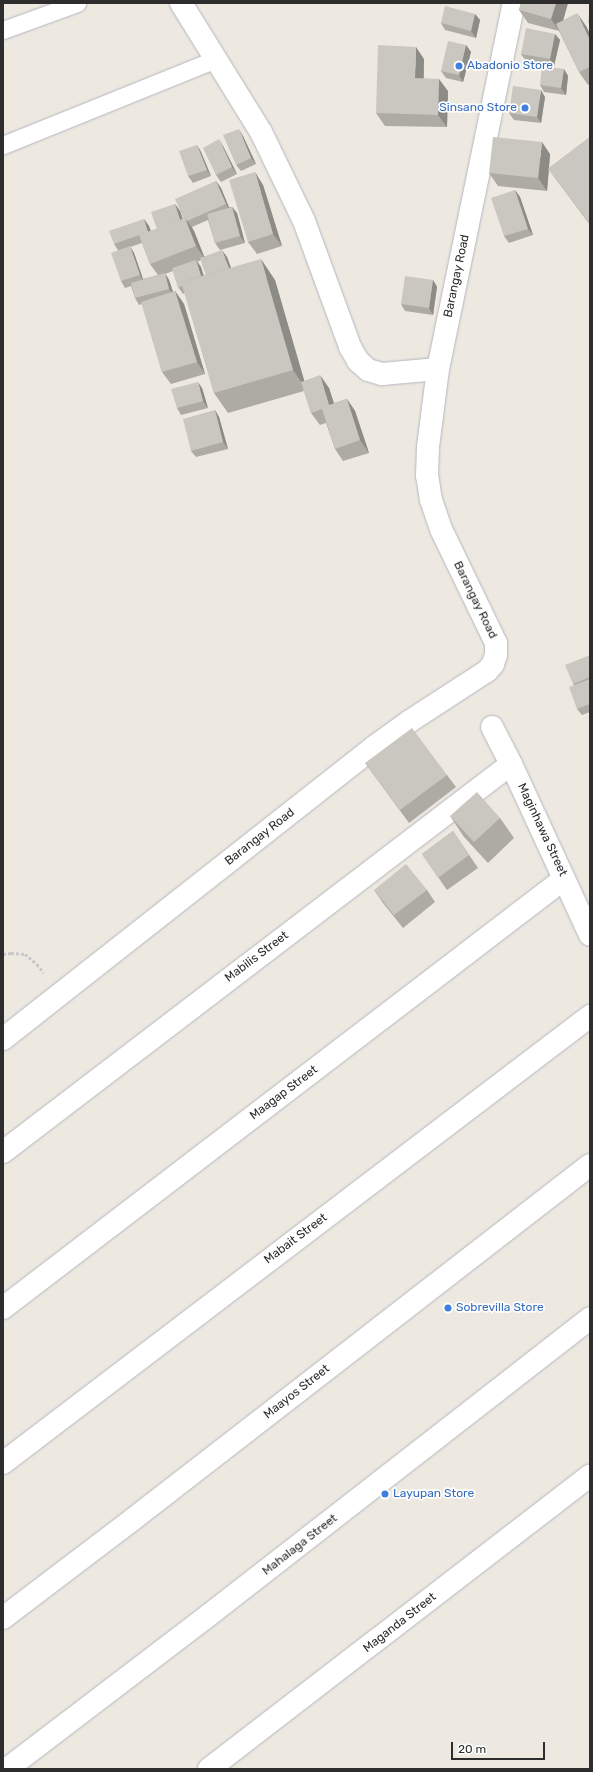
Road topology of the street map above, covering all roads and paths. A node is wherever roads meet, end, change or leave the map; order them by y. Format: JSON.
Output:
{"nodes":[{"id":1,"x":77,"y":3,"type":"edge"},
{"id":2,"x":181,"y":3,"type":"edge"},
{"id":3,"x":514,"y":3,"type":"edge"},
{"id":4,"x":3,"y":30,"type":"edge"},
{"id":5,"x":216,"y":59,"type":"junction"},
{"id":6,"x":3,"y":145,"type":"edge"},
{"id":7,"x":438,"y":369,"type":"junction"},
{"id":8,"x":492,"y":727,"type":"dead end"},
{"id":9,"x":511,"y":764,"type":"junction"},
{"id":10,"x":564,"y":879,"type":"junction"},
{"id":11,"x":590,"y":935,"type":"edge"},
{"id":12,"x":3,"y":954,"type":"edge"},
{"id":13,"x":59,"y":995,"type":"junction"},
{"id":14,"x":590,"y":1016,"type":"edge"},
{"id":15,"x":3,"y":1039,"type":"edge"},
{"id":16,"x":3,"y":1152,"type":"edge"},
{"id":17,"x":590,"y":1165,"type":"edge"},
{"id":18,"x":3,"y":1308,"type":"edge"},
{"id":19,"x":590,"y":1318,"type":"edge"},
{"id":20,"x":3,"y":1463,"type":"edge"},
{"id":21,"x":590,"y":1476,"type":"edge"},
{"id":22,"x":3,"y":1618,"type":"edge"},
{"id":23,"x":7,"y":1769,"type":"edge"},
{"id":24,"x":209,"y":1769,"type":"edge"}],
"edges":[{"from":1,"to":4,"type":"lane"},
{"from":2,"to":5,"type":"street"},
{"from":3,"to":7,"type":"street","name":"Barangay Road"},
{"from":5,"to":6,"type":"lane"},
{"from":5,"to":7,"type":"street"},
{"from":7,"to":13,"type":"street","name":"Barangay Road"},
{"from":8,"to":9,"type":"street","name":"Maginhawa Street"},
{"from":9,"to":10,"type":"street","name":"Maginhawa Street"},
{"from":9,"to":16,"type":"street","name":"Mabilis Street"},
{"from":10,"to":11,"type":"street","name":"Maginhawa Street"},
{"from":10,"to":18,"type":"street","name":"Maagap Street"},
{"from":12,"to":13,"type":"path"},
{"from":13,"to":15,"type":"street","name":"Barangay Road"},
{"from":14,"to":20,"type":"street","name":"Mabait Street"},
{"from":17,"to":22,"type":"street","name":"Maayos Street"},
{"from":19,"to":23,"type":"street","name":"Mahalaga Street"},
{"from":21,"to":24,"type":"street","name":"Maganda Street"}]}
